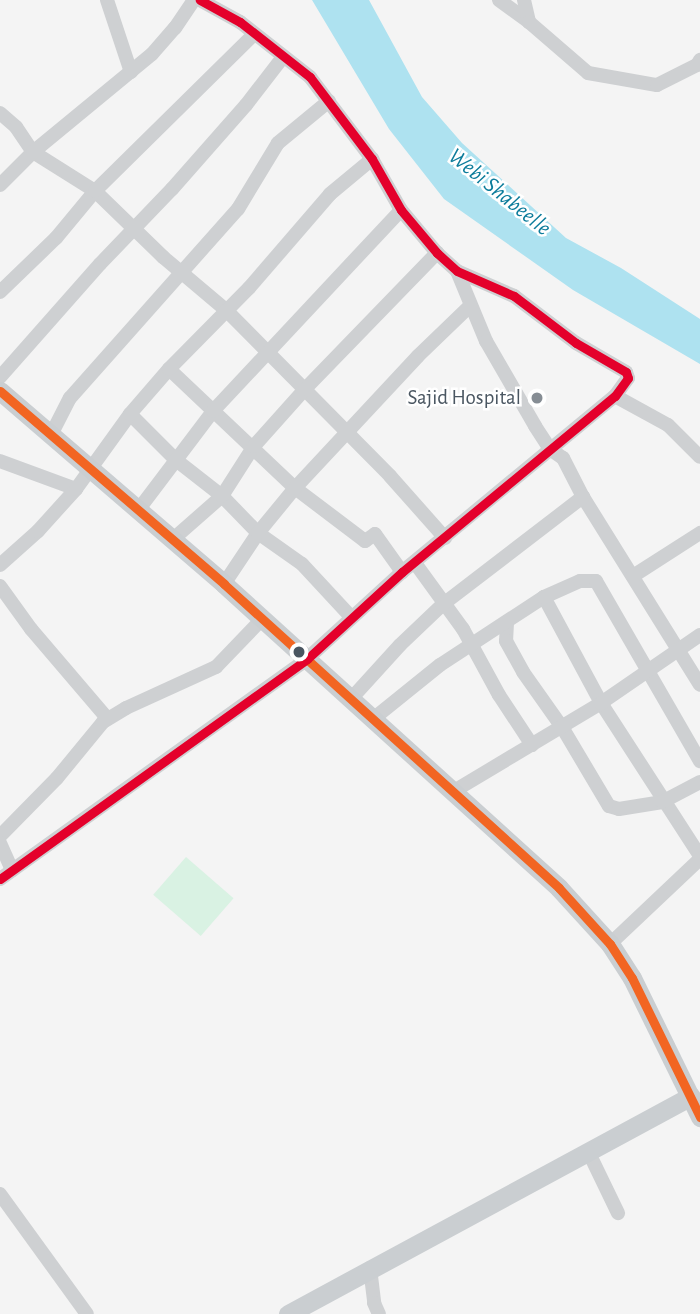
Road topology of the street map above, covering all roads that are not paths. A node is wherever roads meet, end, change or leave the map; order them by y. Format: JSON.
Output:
{"nodes":[{"id":1,"x":107,"y":0,"type":"edge"},
{"id":2,"x":194,"y":0,"type":"edge"},
{"id":3,"x":200,"y":0,"type":"edge"},
{"id":4,"x":499,"y":0,"type":"edge"},
{"id":5,"x":524,"y":0,"type":"edge"},
{"id":6,"x":528,"y":22,"type":"junction"},
{"id":7,"x":253,"y":35,"type":"junction"},
{"id":8,"x":282,"y":57,"type":"junction"},
{"id":9,"x":699,"y":65,"type":"edge"},
{"id":10,"x":131,"y":72,"type":"junction"},
{"id":11,"x":329,"y":101,"type":"junction"},
{"id":12,"x":0,"y":113,"type":"edge"},
{"id":13,"x":33,"y":152,"type":"junction"},
{"id":14,"x":372,"y":159,"type":"junction"},
{"id":15,"x":0,"y":185,"type":"edge"},
{"id":16,"x":95,"y":191,"type":"junction"},
{"id":17,"x":401,"y":210,"type":"junction"},
{"id":18,"x":134,"y":226,"type":"junction"},
{"id":19,"x":437,"y":253,"type":"junction"},
{"id":20,"x":457,"y":271,"type":"junction"},
{"id":21,"x":183,"y":272,"type":"junction"},
{"id":22,"x":0,"y":292,"type":"edge"},
{"id":23,"x":470,"y":306,"type":"junction"},
{"id":24,"x":226,"y":310,"type":"junction"},
{"id":25,"x":267,"y":352,"type":"junction"},
{"id":26,"x":169,"y":369,"type":"junction"},
{"id":27,"x":0,"y":377,"type":"edge"},
{"id":28,"x":305,"y":389,"type":"junction"},
{"id":29,"x":0,"y":391,"type":"edge"},
{"id":30,"x":615,"y":396,"type":"junction"},
{"id":31,"x":213,"y":411,"type":"junction"},
{"id":32,"x":130,"y":414,"type":"junction"},
{"id":33,"x":52,"y":433,"type":"junction"},
{"id":34,"x":346,"y":435,"type":"junction"},
{"id":35,"x":254,"y":446,"type":"junction"},
{"id":36,"x":550,"y":449,"type":"junction"},
{"id":37,"x":700,"y":457,"type":"edge"},
{"id":38,"x":176,"y":460,"type":"junction"},
{"id":39,"x":0,"y":461,"type":"edge"},
{"id":40,"x":91,"y":469,"type":"junction"},
{"id":41,"x":295,"y":488,"type":"junction"},
{"id":42,"x":76,"y":489,"type":"junction"},
{"id":43,"x":222,"y":496,"type":"junction"},
{"id":44,"x":583,"y":497,"type":"junction"},
{"id":45,"x":139,"y":509,"type":"junction"},
{"id":46,"x":258,"y":533,"type":"junction"},
{"id":47,"x":700,"y":533,"type":"edge"},
{"id":48,"x":445,"y":538,"type":"junction"},
{"id":49,"x":172,"y":540,"type":"junction"},
{"id":50,"x":0,"y":565,"type":"edge"},
{"id":51,"x":408,"y":567,"type":"junction"},
{"id":52,"x":633,"y":576,"type":"junction"},
{"id":53,"x":224,"y":584,"type":"junction"},
{"id":54,"x":0,"y":586,"type":"edge"},
{"id":55,"x":544,"y":597,"type":"junction"},
{"id":56,"x":442,"y":605,"type":"junction"},
{"id":57,"x":351,"y":617,"type":"junction"},
{"id":58,"x":262,"y":619,"type":"junction"},
{"id":59,"x":507,"y":623,"type":"junction"},
{"id":60,"x":700,"y":635,"type":"edge"},
{"id":61,"x":472,"y":646,"type":"junction"},
{"id":62,"x":679,"y":649,"type":"junction"},
{"id":63,"x":307,"y":659,"type":"junction"},
{"id":64,"x":648,"y":671,"type":"junction"},
{"id":65,"x":700,"y":685,"type":"edge"},
{"id":66,"x":350,"y":700,"type":"junction"},
{"id":67,"x":601,"y":703,"type":"junction"},
{"id":68,"x":108,"y":719,"type":"junction"},
{"id":69,"x":373,"y":719,"type":"junction"},
{"id":70,"x":562,"y":727,"type":"junction"},
{"id":71,"x":531,"y":745,"type":"junction"},
{"id":72,"x":700,"y":761,"type":"edge"},
{"id":73,"x":700,"y":782,"type":"edge"},
{"id":74,"x":454,"y":791,"type":"junction"},
{"id":75,"x":663,"y":802,"type":"junction"},
{"id":76,"x":0,"y":836,"type":"edge"},
{"id":77,"x":0,"y":843,"type":"edge"},
{"id":78,"x":700,"y":858,"type":"edge"},
{"id":79,"x":3,"y":876,"type":"edge"},
{"id":80,"x":610,"y":944,"type":"junction"},
{"id":81,"x":695,"y":1093,"type":"edge"},
{"id":82,"x":700,"y":1116,"type":"edge"},
{"id":83,"x":588,"y":1151,"type":"junction"},
{"id":84,"x":0,"y":1194,"type":"edge"},
{"id":85,"x":618,"y":1213,"type":"dead end"},
{"id":86,"x":370,"y":1268,"type":"junction"},
{"id":87,"x":87,"y":1314,"type":"edge"},
{"id":88,"x":289,"y":1314,"type":"edge"},
{"id":89,"x":379,"y":1314,"type":"edge"}],
"edges":[{"from":1,"to":10,"type":"street"},
{"from":2,"to":10,"type":"street"},
{"from":3,"to":7,"type":"street"},
{"from":4,"to":6,"type":"street"},
{"from":5,"to":6,"type":"street"},
{"from":6,"to":9,"type":"street"},
{"from":7,"to":8,"type":"street"},
{"from":7,"to":16,"type":"street"},
{"from":8,"to":11,"type":"street"},
{"from":8,"to":18,"type":"street"},
{"from":10,"to":13,"type":"street"},
{"from":11,"to":14,"type":"street"},
{"from":11,"to":21,"type":"street"},
{"from":12,"to":13,"type":"street"},
{"from":13,"to":15,"type":"street"},
{"from":13,"to":16,"type":"street"},
{"from":14,"to":17,"type":"street"},
{"from":14,"to":24,"type":"street"},
{"from":16,"to":18,"type":"street"},
{"from":16,"to":22,"type":"street"},
{"from":17,"to":19,"type":"street"},
{"from":17,"to":25,"type":"street"},
{"from":18,"to":21,"type":"street"},
{"from":18,"to":27,"type":"street"},
{"from":19,"to":20,"type":"street"},
{"from":19,"to":28,"type":"street"},
{"from":20,"to":23,"type":"street"},
{"from":20,"to":30,"type":"street"},
{"from":21,"to":24,"type":"street"},
{"from":21,"to":33,"type":"street"},
{"from":23,"to":34,"type":"street"},
{"from":23,"to":36,"type":"street"},
{"from":24,"to":25,"type":"street"},
{"from":24,"to":26,"type":"street"},
{"from":25,"to":28,"type":"street"},
{"from":25,"to":31,"type":"street"},
{"from":26,"to":31,"type":"street"},
{"from":26,"to":32,"type":"street"},
{"from":28,"to":34,"type":"street"},
{"from":28,"to":35,"type":"street"},
{"from":29,"to":33,"type":"main road"},
{"from":30,"to":36,"type":"street"},
{"from":30,"to":37,"type":"street"},
{"from":31,"to":35,"type":"street"},
{"from":31,"to":38,"type":"street"},
{"from":32,"to":38,"type":"street"},
{"from":32,"to":40,"type":"street"},
{"from":33,"to":40,"type":"main road"},
{"from":34,"to":41,"type":"street"},
{"from":34,"to":48,"type":"street"},
{"from":35,"to":41,"type":"street"},
{"from":35,"to":43,"type":"street"},
{"from":36,"to":44,"type":"street"},
{"from":36,"to":48,"type":"street"},
{"from":38,"to":43,"type":"street"},
{"from":38,"to":45,"type":"street"},
{"from":39,"to":42,"type":"street"},
{"from":40,"to":42,"type":"street"},
{"from":40,"to":45,"type":"main road"},
{"from":41,"to":46,"type":"street"},
{"from":41,"to":51,"type":"street"},
{"from":42,"to":50,"type":"street"},
{"from":43,"to":46,"type":"street"},
{"from":43,"to":49,"type":"street"},
{"from":44,"to":52,"type":"street"},
{"from":44,"to":56,"type":"street"},
{"from":45,"to":49,"type":"main road"},
{"from":46,"to":53,"type":"street"},
{"from":46,"to":57,"type":"street"},
{"from":47,"to":52,"type":"street"},
{"from":48,"to":51,"type":"street"},
{"from":49,"to":53,"type":"main road"},
{"from":51,"to":56,"type":"street"},
{"from":51,"to":57,"type":"street"},
{"from":52,"to":62,"type":"street"},
{"from":53,"to":58,"type":"main road"},
{"from":54,"to":68,"type":"street"},
{"from":55,"to":59,"type":"street"},
{"from":55,"to":64,"type":"street"},
{"from":55,"to":67,"type":"street"},
{"from":56,"to":61,"type":"street"},
{"from":56,"to":66,"type":"street"},
{"from":57,"to":63,"type":"street"},
{"from":58,"to":63,"type":"main road"},
{"from":58,"to":68,"type":"street"},
{"from":59,"to":61,"type":"street"},
{"from":59,"to":70,"type":"street"},
{"from":60,"to":62,"type":"street"},
{"from":61,"to":69,"type":"street"},
{"from":61,"to":71,"type":"street"},
{"from":62,"to":64,"type":"street"},
{"from":62,"to":65,"type":"street"},
{"from":63,"to":66,"type":"main road"},
{"from":63,"to":79,"type":"street"},
{"from":64,"to":67,"type":"street"},
{"from":64,"to":72,"type":"street"},
{"from":66,"to":69,"type":"main road"},
{"from":67,"to":70,"type":"street"},
{"from":67,"to":75,"type":"street"},
{"from":68,"to":76,"type":"street"},
{"from":69,"to":74,"type":"main road"},
{"from":70,"to":71,"type":"street"},
{"from":70,"to":75,"type":"street"},
{"from":71,"to":74,"type":"street"},
{"from":73,"to":75,"type":"street"},
{"from":74,"to":80,"type":"main road"},
{"from":75,"to":78,"type":"street"},
{"from":77,"to":79,"type":"street"},
{"from":78,"to":80,"type":"street"},
{"from":80,"to":81,"type":"main road"},
{"from":81,"to":82,"type":"main road"},
{"from":81,"to":83,"type":"main road"},
{"from":83,"to":85,"type":"street"},
{"from":83,"to":86,"type":"main road"},
{"from":84,"to":87,"type":"street"},
{"from":86,"to":88,"type":"main road"},
{"from":86,"to":89,"type":"street"}]}
